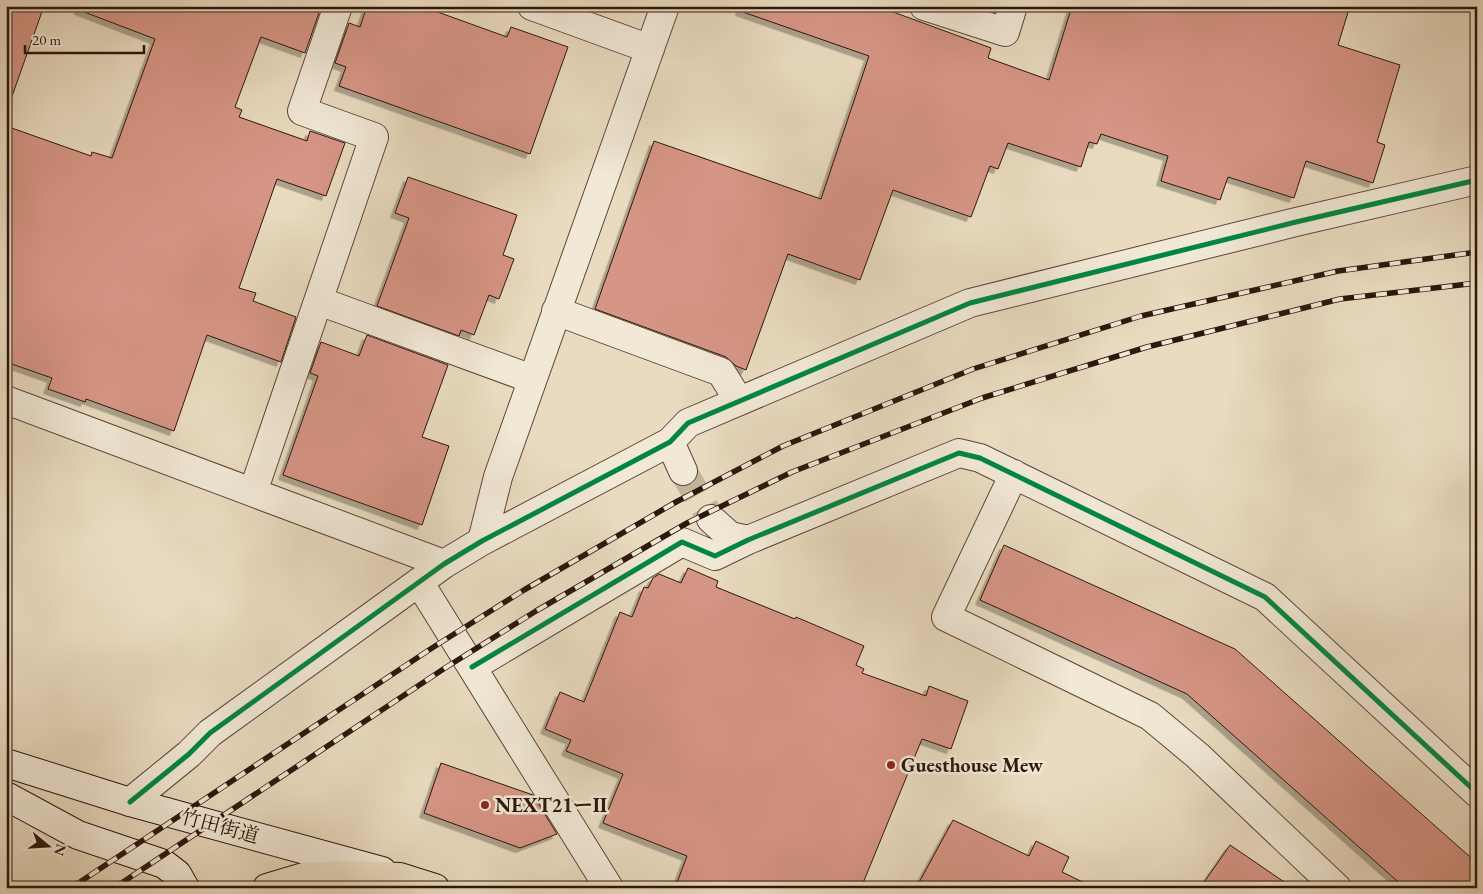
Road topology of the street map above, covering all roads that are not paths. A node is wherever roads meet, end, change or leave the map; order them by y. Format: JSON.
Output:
{"nodes":[{"id":1,"x":338,"y":6,"type":"edge"},
{"id":2,"x":532,"y":6,"type":"edge"},
{"id":3,"x":665,"y":6,"type":"edge"},
{"id":4,"x":924,"y":6,"type":"edge"},
{"id":5,"x":1013,"y":6,"type":"edge"},
{"id":6,"x":650,"y":49,"type":"junction"},
{"id":7,"x":1477,"y":180,"type":"edge"},
{"id":8,"x":319,"y":301,"type":"junction"},
{"id":9,"x":556,"y":311,"type":"junction"},
{"id":10,"x":532,"y":379,"type":"junction"},
{"id":11,"x":6,"y":400,"type":"edge"},
{"id":12,"x":739,"y":401,"type":"junction"},
{"id":13,"x":670,"y":442,"type":"junction"},
{"id":14,"x":683,"y":470,"type":"tunnel mouth"},
{"id":15,"x":1014,"y":474,"type":"junction"},
{"id":16,"x":253,"y":492,"type":"junction"},
{"id":17,"x":711,"y":519,"type":"tunnel mouth"},
{"id":18,"x":748,"y":540,"type":"junction"},
{"id":19,"x":482,"y":541,"type":"junction"},
{"id":20,"x":444,"y":564,"type":"junction"},
{"id":21,"x":419,"y":582,"type":"junction"},
{"id":22,"x":472,"y":667,"type":"junction"},
{"id":23,"x":6,"y":763,"type":"edge"},
{"id":24,"x":1477,"y":793,"type":"edge"},
{"id":25,"x":6,"y":796,"type":"edge"},
{"id":26,"x":130,"y":802,"type":"junction"},
{"id":27,"x":400,"y":876,"type":"junction"},
{"id":28,"x":185,"y":888,"type":"edge"},
{"id":29,"x":267,"y":888,"type":"edge"},
{"id":30,"x":435,"y":888,"type":"edge"},
{"id":31,"x":609,"y":888,"type":"edge"},
{"id":32,"x":1337,"y":888,"type":"edge"}],
"edges":[{"from":1,"to":8,"type":"street"},
{"from":2,"to":6,"type":"street"},
{"from":3,"to":6,"type":"street"},
{"from":4,"to":5,"type":"street"},
{"from":6,"to":9,"type":"street"},
{"from":7,"to":12,"type":"street"},
{"from":8,"to":10,"type":"street"},
{"from":8,"to":16,"type":"street"},
{"from":9,"to":10,"type":"street"},
{"from":9,"to":12,"type":"street"},
{"from":10,"to":19,"type":"street"},
{"from":11,"to":16,"type":"street"},
{"from":12,"to":13,"type":"street"},
{"from":13,"to":14,"type":"street"},
{"from":13,"to":19,"type":"street"},
{"from":15,"to":18,"type":"street"},
{"from":15,"to":24,"type":"street"},
{"from":15,"to":32,"type":"street"},
{"from":16,"to":20,"type":"street"},
{"from":17,"to":18,"type":"street"},
{"from":18,"to":22,"type":"street"},
{"from":19,"to":20,"type":"street"},
{"from":20,"to":21,"type":"street"},
{"from":21,"to":22,"type":"street"},
{"from":21,"to":26,"type":"street"},
{"from":22,"to":31,"type":"street"},
{"from":23,"to":26,"type":"street","name":"竹田街道"},
{"from":25,"to":28,"type":"street"},
{"from":26,"to":27,"type":"street","name":"竹田街道"},
{"from":27,"to":29,"type":"highway"},
{"from":27,"to":30,"type":"highway","name":"竹田街道"}]}
